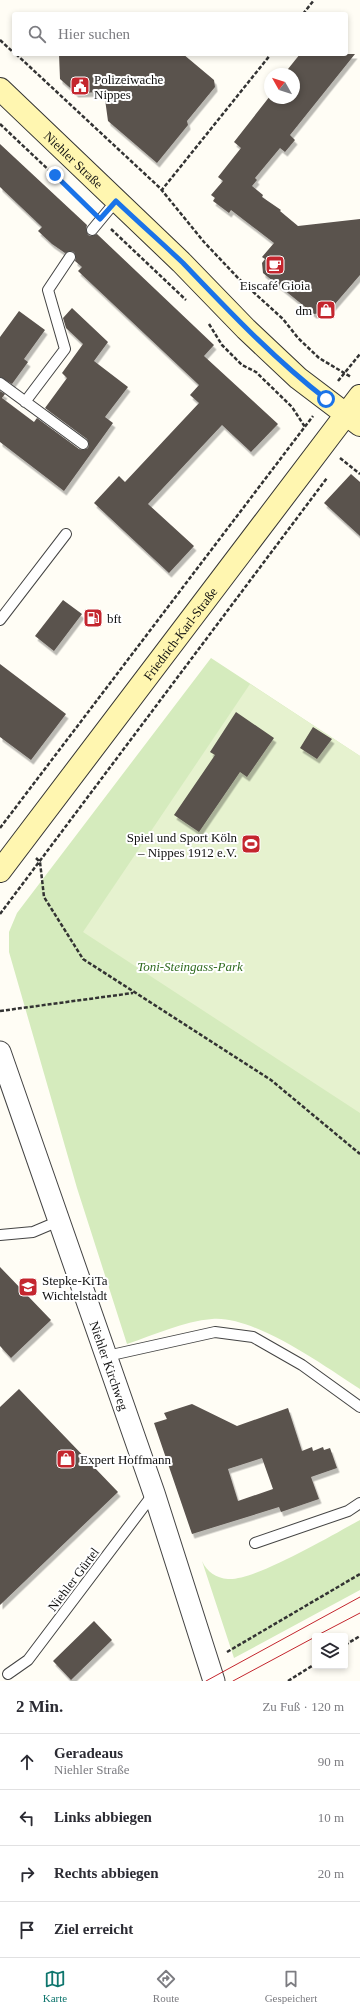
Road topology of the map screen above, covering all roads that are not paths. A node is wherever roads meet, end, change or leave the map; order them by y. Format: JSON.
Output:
{"nodes":[{"id":1,"x":0,"y":89,"type":"edge"},
{"id":2,"x":116,"y":201,"type":"junction"},
{"id":3,"x":92,"y":230,"type":"dead end"},
{"id":4,"x":70,"y":257,"type":"dead end"},
{"id":5,"x":0,"y":383,"type":"edge"},
{"id":6,"x":357,"y":388,"type":"edge"},
{"id":7,"x":25,"y":402,"type":"junction"},
{"id":8,"x":353,"y":420,"type":"edge"},
{"id":9,"x":83,"y":444,"type":"dead end"},
{"id":10,"x":66,"y":534,"type":"dead end"},
{"id":11,"x":0,"y":620,"type":"edge"},
{"id":12,"x":0,"y":871,"type":"edge"},
{"id":13,"x":0,"y":1052,"type":"edge"},
{"id":14,"x":59,"y":1221,"type":"junction"},
{"id":15,"x":0,"y":1235,"type":"edge"},
{"id":16,"x":107,"y":1356,"type":"junction"},
{"id":17,"x":360,"y":1407,"type":"edge"},
{"id":18,"x":154,"y":1493,"type":"junction"},
{"id":19,"x":360,"y":1503,"type":"edge"},
{"id":20,"x":254,"y":1543,"type":"dead end"},
{"id":21,"x":210,"y":1672,"type":"edge"},
{"id":22,"x":8,"y":1674,"type":"dead end"}],
"edges":[{"from":1,"to":2,"type":"main road","name":"Niehler Straße"},
{"from":2,"to":3,"type":"lane"},
{"from":2,"to":8,"type":"main road","name":"Niehler Straße"},
{"from":4,"to":7,"type":"lane"},
{"from":5,"to":7,"type":"lane"},
{"from":6,"to":8,"type":"main road","name":"Friedrich-Karl-Straße"},
{"from":7,"to":9,"type":"lane"},
{"from":8,"to":12,"type":"main road","name":"Friedrich-Karl-Straße"},
{"from":10,"to":11,"type":"lane"},
{"from":13,"to":14,"type":"street","name":"Niehler Kirchweg"},
{"from":14,"to":15,"type":"lane"},
{"from":14,"to":16,"type":"street","name":"Niehler Kirchweg"},
{"from":16,"to":17,"type":"lane"},
{"from":16,"to":18,"type":"street","name":"Niehler Kirchweg"},
{"from":18,"to":21,"type":"street","name":"Niehler Kirchweg"},
{"from":18,"to":22,"type":"lane","name":"Niehler Gürtel"},
{"from":19,"to":20,"type":"lane"}]}
